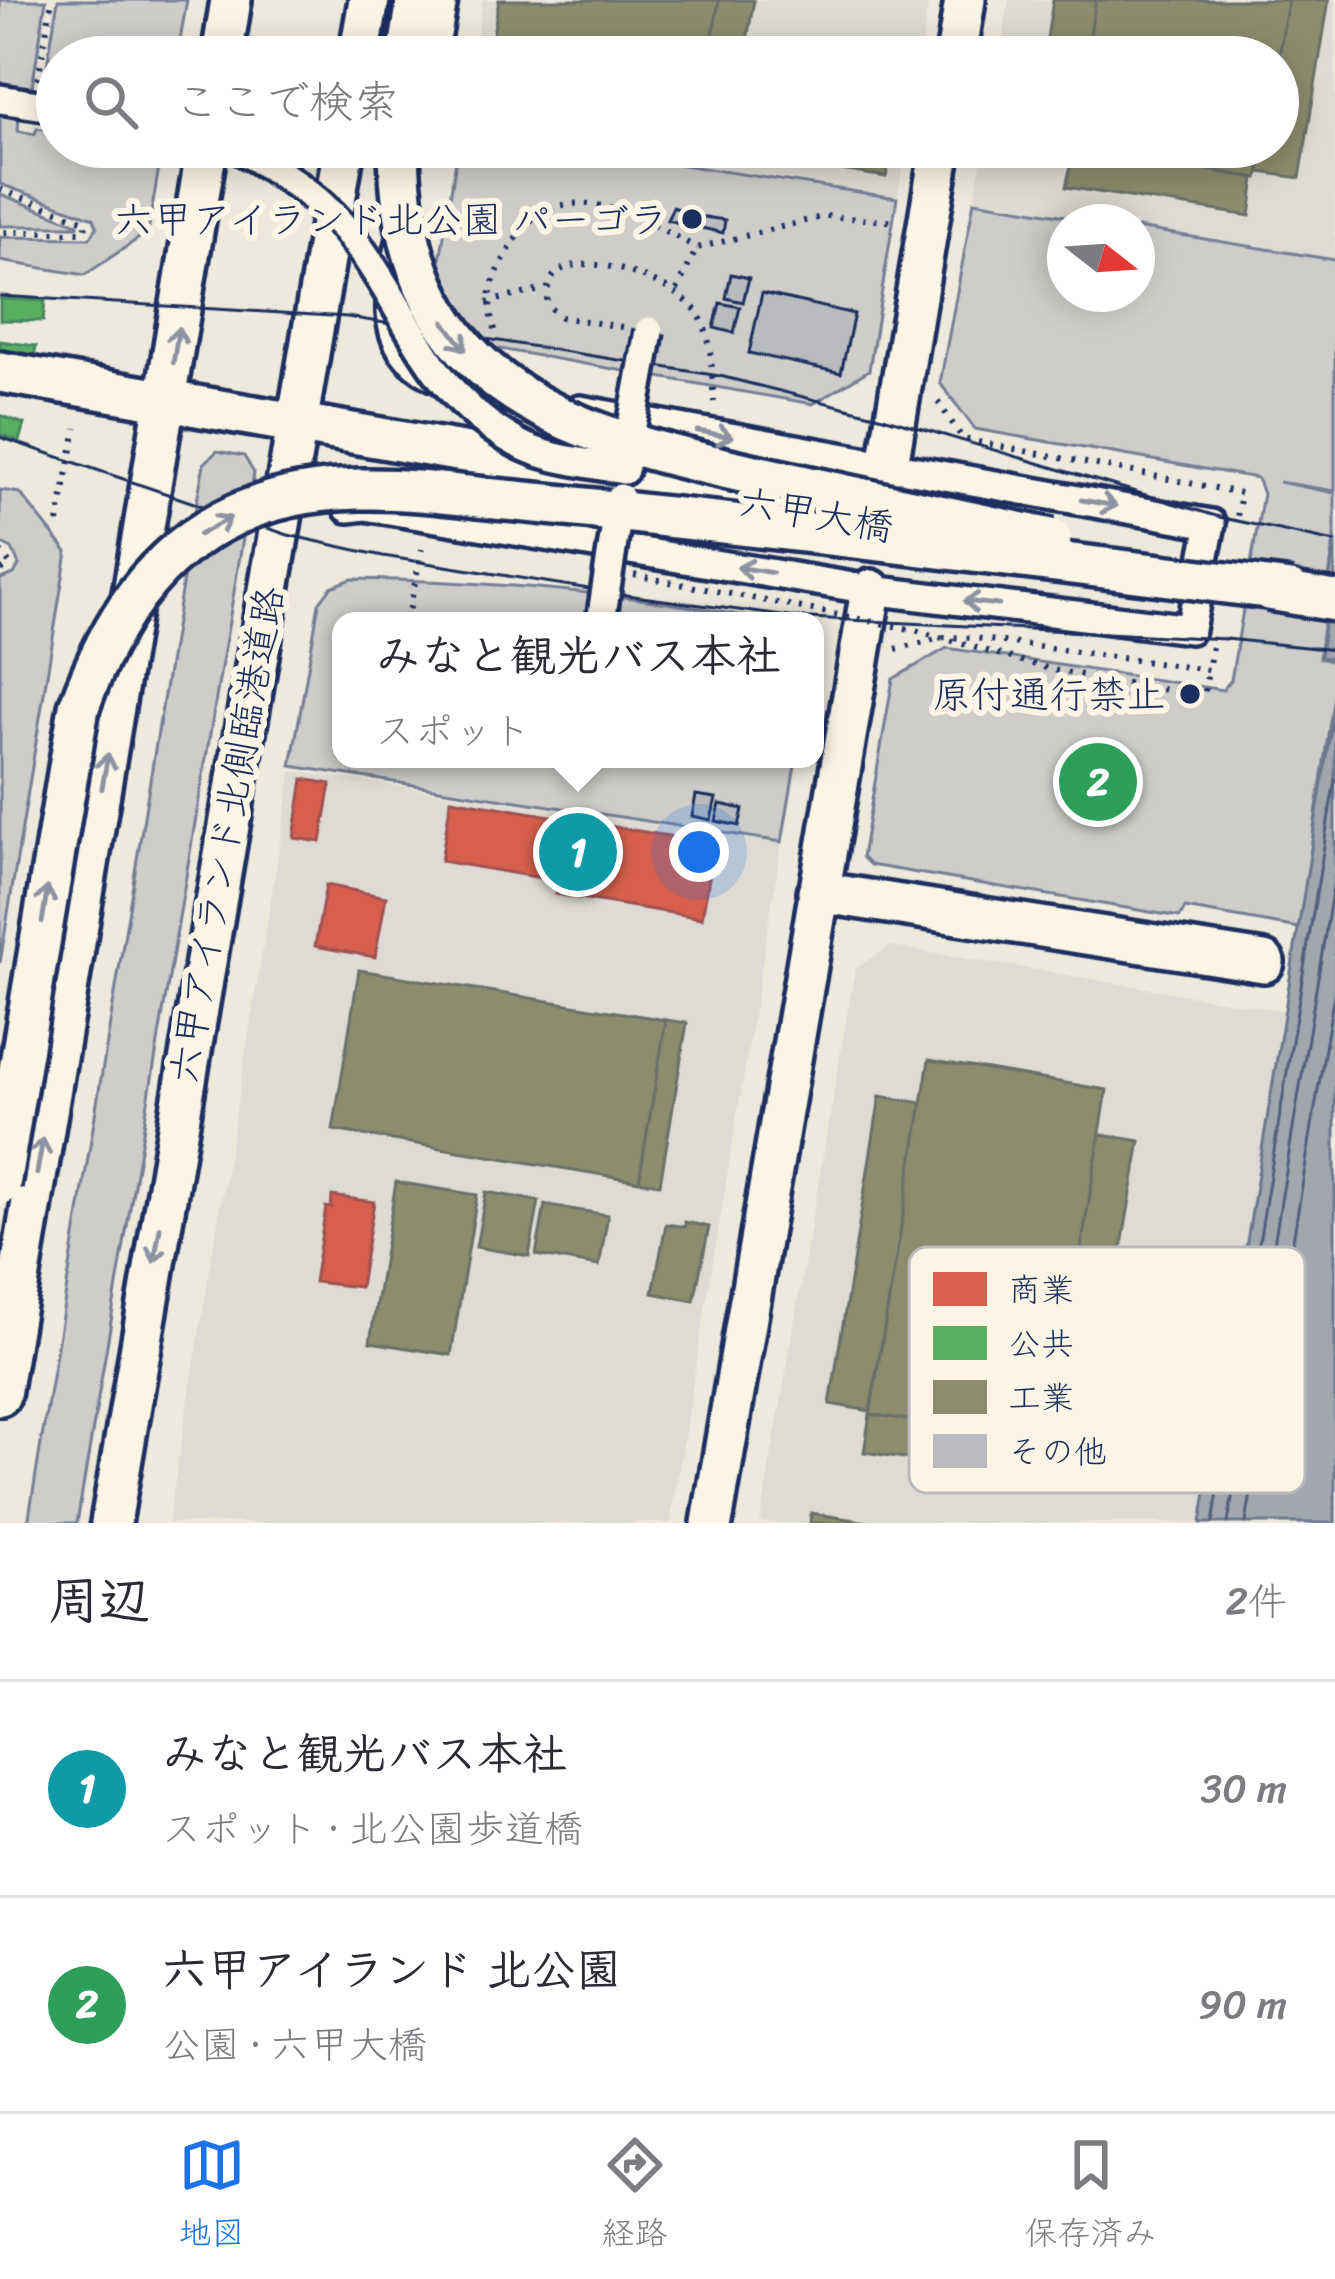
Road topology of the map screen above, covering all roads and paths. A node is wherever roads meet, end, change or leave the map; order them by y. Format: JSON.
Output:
{"nodes":[{"id":1,"x":52,"y":0,"type":"edge"},
{"id":2,"x":231,"y":0,"type":"edge"},
{"id":3,"x":369,"y":0,"type":"edge"},
{"id":4,"x":417,"y":0,"type":"edge"},
{"id":5,"x":443,"y":0,"type":"edge"},
{"id":6,"x":965,"y":0,"type":"edge"},
{"id":7,"x":46,"y":36,"type":"edge"},
{"id":8,"x":225,"y":36,"type":"edge"},
{"id":9,"x":363,"y":36,"type":"edge"},
{"id":10,"x":411,"y":36,"type":"edge"},
{"id":11,"x":437,"y":36,"type":"edge"},
{"id":12,"x":959,"y":36,"type":"edge"},
{"id":13,"x":0,"y":99,"type":"edge"},
{"id":14,"x":36,"y":105,"type":"edge"},
{"id":15,"x":204,"y":168,"type":"edge"},
{"id":16,"x":270,"y":168,"type":"edge"},
{"id":17,"x":340,"y":168,"type":"edge"},
{"id":18,"x":401,"y":168,"type":"edge"},
{"id":19,"x":414,"y":168,"type":"edge"},
{"id":20,"x":938,"y":168,"type":"edge"},
{"id":21,"x":0,"y":189,"type":"edge"},
{"id":22,"x":900,"y":222,"type":"dead end"},
{"id":23,"x":0,"y":232,"type":"edge"},
{"id":24,"x":697,"y":248,"type":"junction"},
{"id":25,"x":545,"y":289,"type":"dead end"},
{"id":26,"x":676,"y":292,"type":"dead end"},
{"id":27,"x":487,"y":302,"type":"junction"},
{"id":28,"x":650,"y":332,"type":"dead end"},
{"id":29,"x":500,"y":347,"type":"dead end"},
{"id":30,"x":0,"y":372,"type":"edge"},
{"id":31,"x":166,"y":402,"type":"junction"},
{"id":32,"x":938,"y":402,"type":"dead end"},
{"id":33,"x":297,"y":426,"type":"junction"},
{"id":34,"x":76,"y":428,"type":"dead end"},
{"id":35,"x":987,"y":446,"type":"dead end"},
{"id":36,"x":888,"y":465,"type":"junction"},
{"id":37,"x":624,"y":470,"type":"junction"},
{"id":38,"x":280,"y":516,"type":"junction"},
{"id":39,"x":58,"y":523,"type":"dead end"},
{"id":40,"x":422,"y":549,"type":"dead end"},
{"id":41,"x":0,"y":551,"type":"edge"},
{"id":42,"x":608,"y":570,"type":"junction"},
{"id":43,"x":0,"y":571,"type":"edge"},
{"id":44,"x":871,"y":590,"type":"junction"},
{"id":45,"x":1291,"y":591,"type":"junction"},
{"id":46,"x":1335,"y":600,"type":"edge"},
{"id":47,"x":409,"y":612,"type":"edge"},
{"id":48,"x":602,"y":612,"type":"edge"},
{"id":49,"x":823,"y":612,"type":"edge"},
{"id":50,"x":824,"y":612,"type":"edge"},
{"id":51,"x":942,"y":638,"type":"edge"},
{"id":52,"x":942,"y":638,"type":"edge"},
{"id":53,"x":942,"y":638,"type":"edge"},
{"id":54,"x":942,"y":638,"type":"edge"},
{"id":55,"x":892,"y":650,"type":"dead end"},
{"id":56,"x":818,"y":892,"type":"junction"},
{"id":57,"x":1264,"y":962,"type":"dead end"},
{"id":58,"x":0,"y":1185,"type":"edge"},
{"id":59,"x":0,"y":1396,"type":"edge"},
{"id":60,"x":111,"y":1523,"type":"edge"},
{"id":61,"x":712,"y":1523,"type":"edge"}],
"edges":[{"from":1,"to":7,"type":"path"},
{"from":2,"to":8,"type":"street"},
{"from":3,"to":9,"type":"street"},
{"from":4,"to":10,"type":"street"},
{"from":5,"to":11,"type":"street"},
{"from":6,"to":12,"type":"street"},
{"from":13,"to":14,"type":"street"},
{"from":31,"to":15,"type":"street","one_way":true},
{"from":16,"to":37,"type":"street","bridge":true},
{"from":17,"to":33,"type":"street","name":"六甲アイランド北側臨港道路"},
{"from":18,"to":45,"type":"street","one_way":true,"bridge":true},
{"from":19,"to":36,"type":"street","one_way":true},
{"from":20,"to":36,"type":"street"},
{"from":21,"to":23,"type":"path"},
{"from":22,"to":24,"type":"path"},
{"from":24,"to":26,"type":"path"},
{"from":24,"to":27,"type":"path"},
{"from":25,"to":27,"type":"path"},
{"from":27,"to":29,"type":"path"},
{"from":28,"to":37,"type":"street","bridge":true},
{"from":30,"to":31,"type":"street","name":"六甲大橋"},
{"from":31,"to":33,"type":"street","name":"六甲大橋"},
{"from":59,"to":31,"type":"street","one_way":true},
{"from":32,"to":35,"type":"path"},
{"from":33,"to":38,"type":"street","name":"六甲アイランド北側臨港道路"},
{"from":33,"to":46,"type":"street","name":"六甲大橋","bridge":true},
{"from":34,"to":39,"type":"path"},
{"from":36,"to":44,"type":"street","one_way":true},
{"from":37,"to":42,"type":"street","bridge":true},
{"from":44,"to":38,"type":"street","one_way":true},
{"from":38,"to":60,"type":"street","name":"六甲アイランド北側臨港道路","one_way":true},
{"from":40,"to":47,"type":"path"},
{"from":41,"to":43,"type":"path"},
{"from":42,"to":48,"type":"street","bridge":true},
{"from":42,"to":49,"type":"path","bridge":true},
{"from":44,"to":56,"type":"street"},
{"from":45,"to":46,"type":"street","name":"六甲大橋","bridge":true},
{"from":58,"to":45,"type":"street","one_way":true,"bridge":true},
{"from":50,"to":54,"type":"path","bridge":true},
{"from":51,"to":55,"type":"path","bridge":true},
{"from":52,"to":53,"type":"path","bridge":true},
{"from":56,"to":57,"type":"street"},
{"from":56,"to":61,"type":"street"}]}
